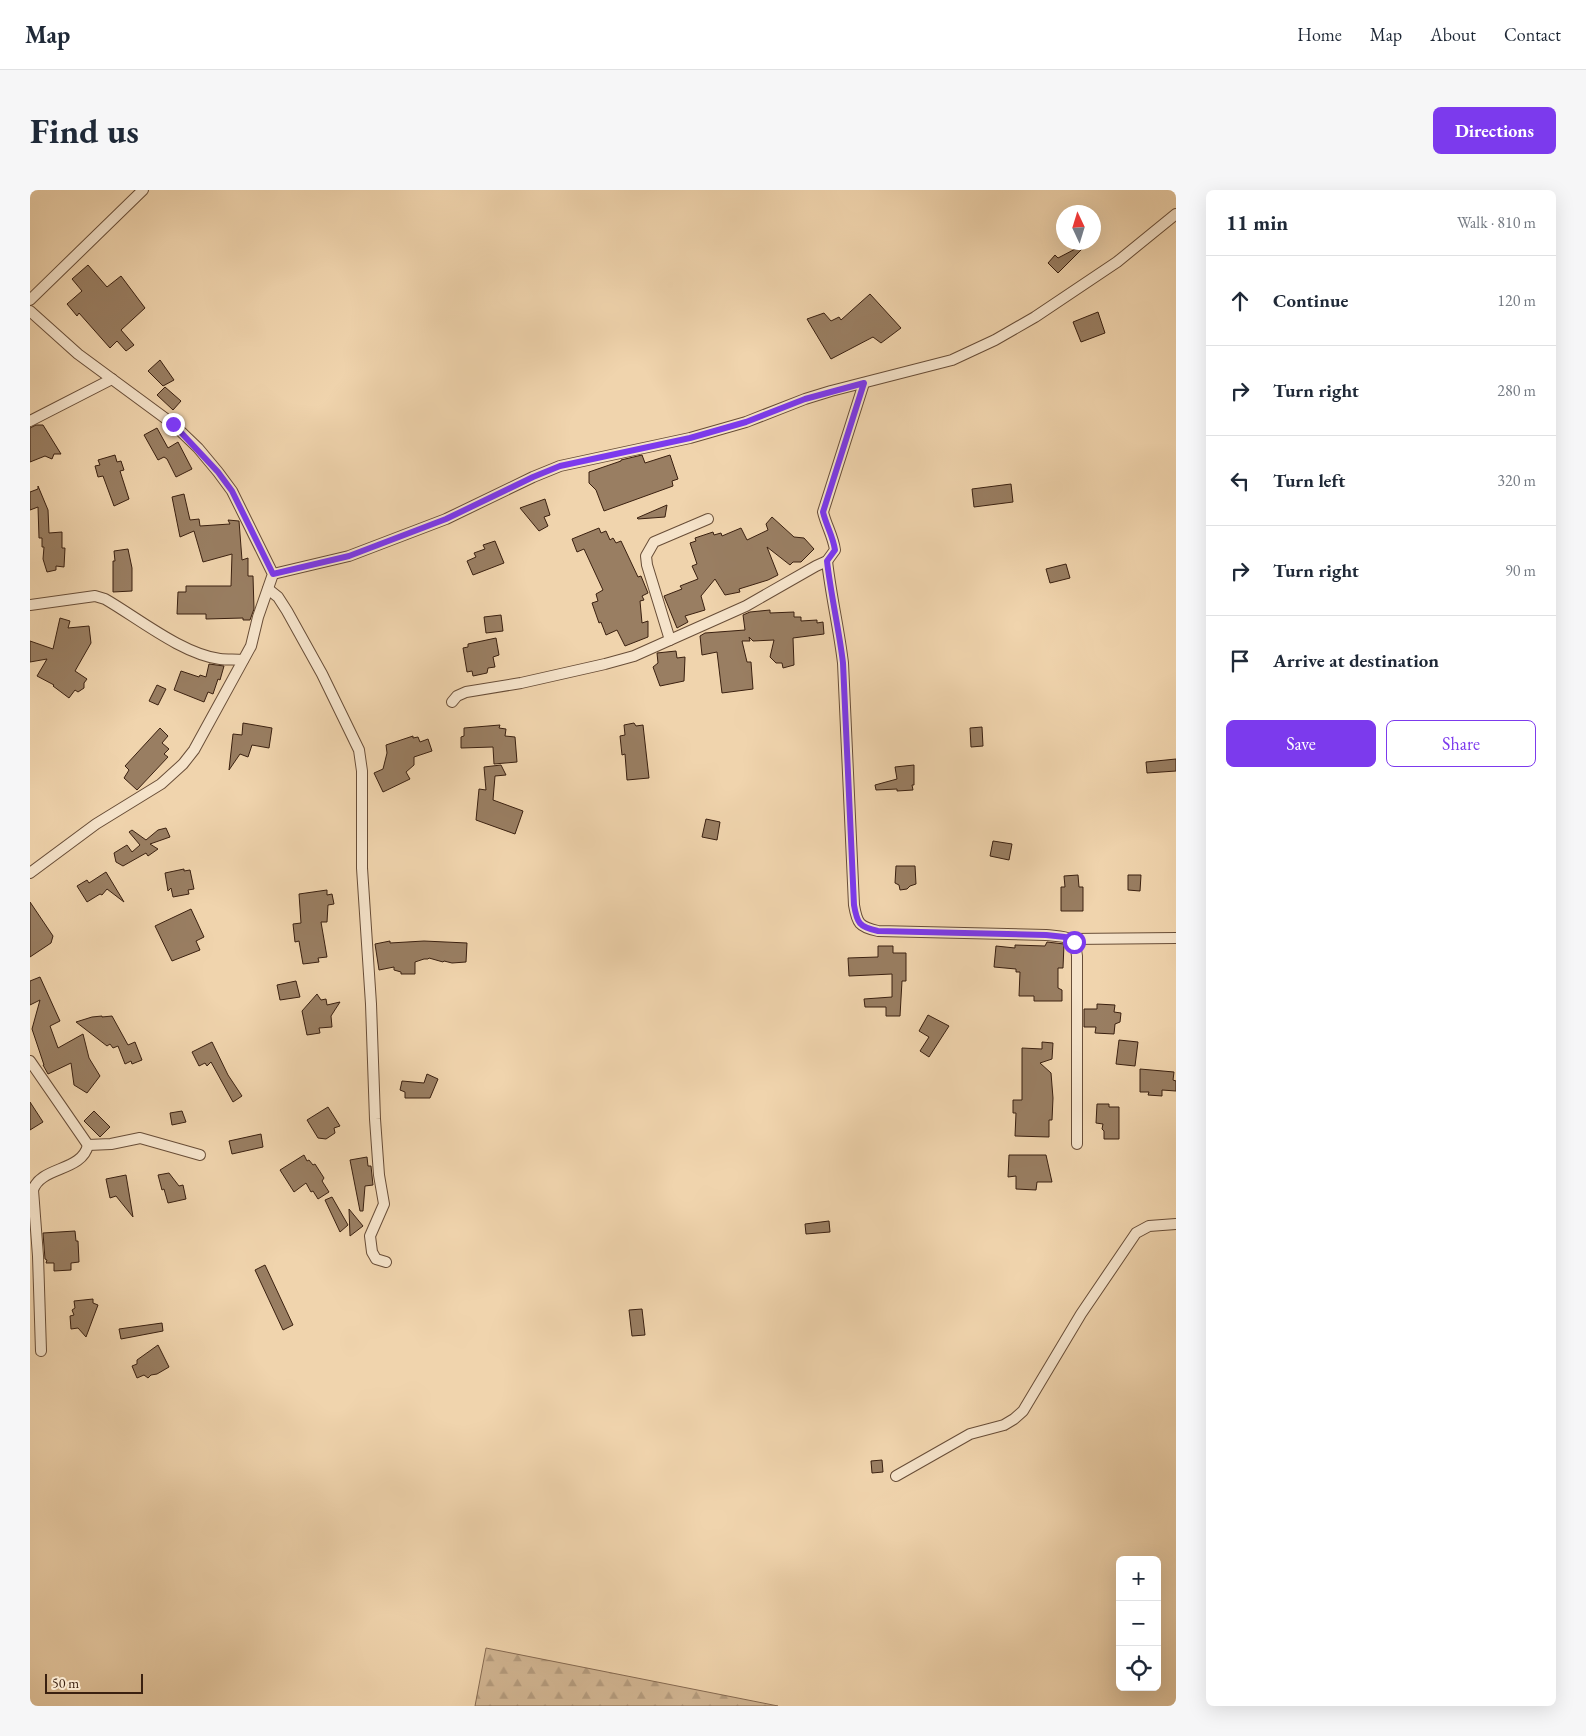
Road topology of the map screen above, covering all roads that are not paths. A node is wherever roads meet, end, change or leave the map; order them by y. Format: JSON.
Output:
{"nodes":[{"id":1,"x":143,"y":190,"type":"edge"},
{"id":2,"x":1176,"y":214,"type":"edge"},
{"id":3,"x":30,"y":300,"type":"edge"},
{"id":4,"x":30,"y":311,"type":"edge"},
{"id":5,"x":112,"y":379,"type":"junction"},
{"id":6,"x":864,"y":383,"type":"junction"},
{"id":7,"x":30,"y":421,"type":"edge"},
{"id":8,"x":708,"y":518,"type":"dead end"},
{"id":9,"x":827,"y":561,"type":"junction"},
{"id":10,"x":273,"y":574,"type":"junction"},
{"id":11,"x":268,"y":589,"type":"junction"},
{"id":12,"x":30,"y":606,"type":"edge"},
{"id":13,"x":670,"y":640,"type":"junction"},
{"id":14,"x":244,"y":660,"type":"junction"},
{"id":15,"x":452,"y":702,"type":"dead end"},
{"id":16,"x":30,"y":873,"type":"edge"},
{"id":17,"x":1176,"y":938,"type":"edge"},
{"id":18,"x":1071,"y":939,"type":"junction"},
{"id":19,"x":30,"y":1061,"type":"edge"},
{"id":20,"x":1077,"y":1144,"type":"dead end"},
{"id":21,"x":88,"y":1145,"type":"junction"},
{"id":22,"x":200,"y":1155,"type":"dead end"},
{"id":23,"x":1176,"y":1224,"type":"edge"},
{"id":24,"x":386,"y":1262,"type":"dead end"},
{"id":25,"x":41,"y":1351,"type":"dead end"},
{"id":26,"x":896,"y":1476,"type":"dead end"}],
"edges":[{"from":1,"to":3,"type":"street"},
{"from":2,"to":6,"type":"street"},
{"from":4,"to":5,"type":"street"},
{"from":5,"to":7,"type":"street"},
{"from":5,"to":10,"type":"street"},
{"from":6,"to":9,"type":"street"},
{"from":6,"to":10,"type":"street"},
{"from":8,"to":13,"type":"street"},
{"from":9,"to":13,"type":"street"},
{"from":9,"to":18,"type":"street"},
{"from":10,"to":11,"type":"street"},
{"from":11,"to":14,"type":"street"},
{"from":11,"to":24,"type":"street"},
{"from":12,"to":14,"type":"street"},
{"from":13,"to":15,"type":"street"},
{"from":14,"to":16,"type":"street"},
{"from":17,"to":18,"type":"street"},
{"from":18,"to":20,"type":"street"},
{"from":19,"to":21,"type":"street"},
{"from":21,"to":22,"type":"street"},
{"from":21,"to":25,"type":"street"},
{"from":23,"to":26,"type":"street"}]}
